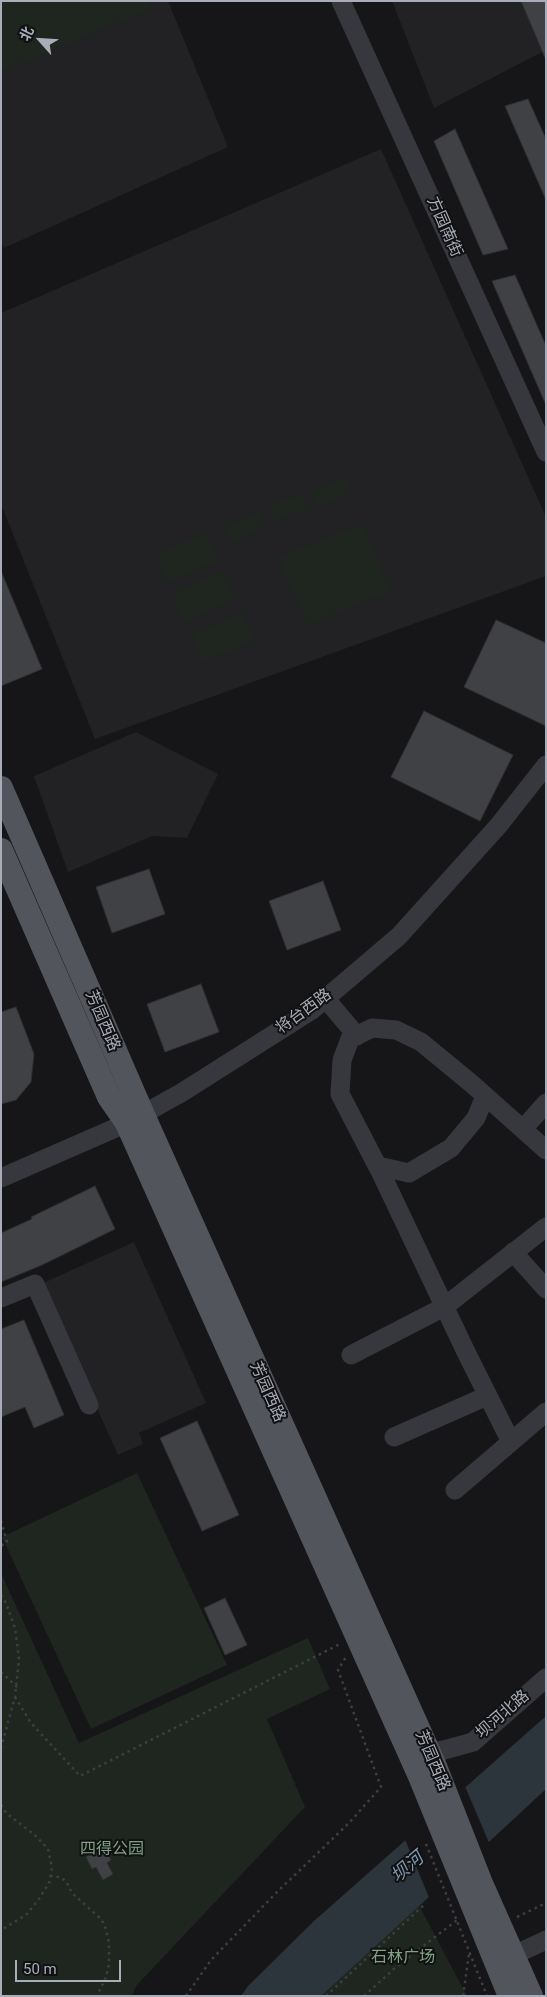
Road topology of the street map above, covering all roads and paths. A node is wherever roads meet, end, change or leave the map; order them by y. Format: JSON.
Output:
{"nodes":[{"id":1,"x":341,"y":1,"type":"edge"},
{"id":2,"x":546,"y":452,"type":"edge"},
{"id":3,"x":546,"y":765,"type":"edge"},
{"id":4,"x":1,"y":788,"type":"edge"},
{"id":5,"x":1,"y":850,"type":"edge"},
{"id":6,"x":325,"y":998,"type":"junction"},
{"id":7,"x":357,"y":1036,"type":"junction"},
{"id":8,"x":486,"y":1096,"type":"junction"},
{"id":9,"x":546,"y":1103,"type":"edge"},
{"id":10,"x":135,"y":1119,"type":"junction"},
{"id":11,"x":523,"y":1129,"type":"junction"},
{"id":12,"x":546,"y":1150,"type":"edge"},
{"id":13,"x":378,"y":1166,"type":"junction"},
{"id":14,"x":1,"y":1178,"type":"edge"},
{"id":15,"x":546,"y":1227,"type":"edge"},
{"id":16,"x":513,"y":1252,"type":"junction"},
{"id":17,"x":546,"y":1288,"type":"edge"},
{"id":18,"x":1,"y":1298,"type":"edge"},
{"id":19,"x":444,"y":1307,"type":"junction"},
{"id":20,"x":351,"y":1355,"type":"dead end"},
{"id":21,"x":487,"y":1396,"type":"junction"},
{"id":22,"x":89,"y":1405,"type":"dead end"},
{"id":23,"x":546,"y":1412,"type":"edge"},
{"id":24,"x":394,"y":1437,"type":"dead end"},
{"id":25,"x":511,"y":1442,"type":"junction"},
{"id":26,"x":455,"y":1490,"type":"dead end"},
{"id":27,"x":1,"y":1522,"type":"edge"},
{"id":28,"x":1,"y":1546,"type":"edge"},
{"id":29,"x":1,"y":1595,"type":"edge"},
{"id":30,"x":357,"y":1636,"type":"junction"},
{"id":31,"x":1,"y":1672,"type":"edge"},
{"id":32,"x":546,"y":1678,"type":"edge"},
{"id":33,"x":17,"y":1687,"type":"junction"},
{"id":34,"x":15,"y":1697,"type":"junction"},
{"id":35,"x":1,"y":1747,"type":"edge"},
{"id":36,"x":427,"y":1764,"type":"junction"},
{"id":37,"x":1,"y":1805,"type":"edge"},
{"id":38,"x":425,"y":1842,"type":"dead end"},
{"id":39,"x":50,"y":1876,"type":"junction"},
{"id":40,"x":464,"y":1889,"type":"junction"},
{"id":41,"x":426,"y":1903,"type":"dead end"},
{"id":42,"x":546,"y":1903,"type":"edge"},
{"id":43,"x":457,"y":1920,"type":"junction"},
{"id":44,"x":500,"y":1926,"type":"junction"},
{"id":45,"x":1,"y":1930,"type":"edge"},
{"id":46,"x":546,"y":1940,"type":"edge"},
{"id":47,"x":470,"y":1953,"type":"junction"},
{"id":48,"x":514,"y":1955,"type":"junction"},
{"id":49,"x":97,"y":1996,"type":"edge"},
{"id":50,"x":186,"y":1996,"type":"edge"},
{"id":51,"x":326,"y":1996,"type":"edge"},
{"id":52,"x":364,"y":1996,"type":"edge"},
{"id":53,"x":462,"y":1996,"type":"edge"},
{"id":54,"x":487,"y":1996,"type":"edge"},
{"id":55,"x":510,"y":1996,"type":"edge"},
{"id":56,"x":531,"y":1996,"type":"edge"}],
"edges":[{"from":1,"to":2,"type":"street","name":"方园南街"},
{"from":3,"to":6,"type":"street","name":"将台西路"},
{"from":4,"to":10,"type":"main road","name":"芳园西路"},
{"from":5,"to":10,"type":"main road","name":"芳园西路"},
{"from":6,"to":7,"type":"street"},
{"from":6,"to":10,"type":"street","name":"将台西路"},
{"from":7,"to":8,"type":"street"},
{"from":7,"to":13,"type":"street"},
{"from":8,"to":11,"type":"street"},
{"from":8,"to":13,"type":"street"},
{"from":9,"to":11,"type":"street"},
{"from":10,"to":14,"type":"street","name":"将台西路"},
{"from":10,"to":30,"type":"main road","name":"芳园西路"},
{"from":10,"to":36,"type":"main road","name":"芳园西路"},
{"from":11,"to":12,"type":"street"},
{"from":13,"to":19,"type":"street"},
{"from":15,"to":16,"type":"street"},
{"from":16,"to":17,"type":"street"},
{"from":16,"to":19,"type":"street"},
{"from":18,"to":22,"type":"street"},
{"from":19,"to":20,"type":"street"},
{"from":19,"to":21,"type":"street"},
{"from":21,"to":24,"type":"street"},
{"from":21,"to":25,"type":"street"},
{"from":23,"to":25,"type":"street"},
{"from":25,"to":26,"type":"street"},
{"from":27,"to":28,"type":"path"},
{"from":29,"to":33,"type":"path"},
{"from":30,"to":34,"type":"path"},
{"from":30,"to":36,"type":"main road","name":"芳园西路"},
{"from":30,"to":50,"type":"path"},
{"from":31,"to":33,"type":"path"},
{"from":32,"to":36,"type":"street","name":"坝河北路"},
{"from":33,"to":34,"type":"path"},
{"from":34,"to":35,"type":"path"},
{"from":36,"to":40,"type":"main road","name":"芳园西路"},
{"from":37,"to":39,"type":"path"},
{"from":38,"to":40,"type":"path"},
{"from":39,"to":45,"type":"path"},
{"from":39,"to":49,"type":"path"},
{"from":40,"to":43,"type":"path"},
{"from":40,"to":44,"type":"main road","name":"芳园西路"},
{"from":40,"to":55,"type":"main road","name":"芳园西路"},
{"from":41,"to":51,"type":"path"},
{"from":42,"to":44,"type":"path"},
{"from":43,"to":47,"type":"path"},
{"from":43,"to":52,"type":"path"},
{"from":44,"to":48,"type":"main road","name":"芳园西路"},
{"from":46,"to":48,"type":"street"},
{"from":47,"to":53,"type":"path"},
{"from":47,"to":54,"type":"path"},
{"from":48,"to":56,"type":"main road","name":"芳园西路"}]}
